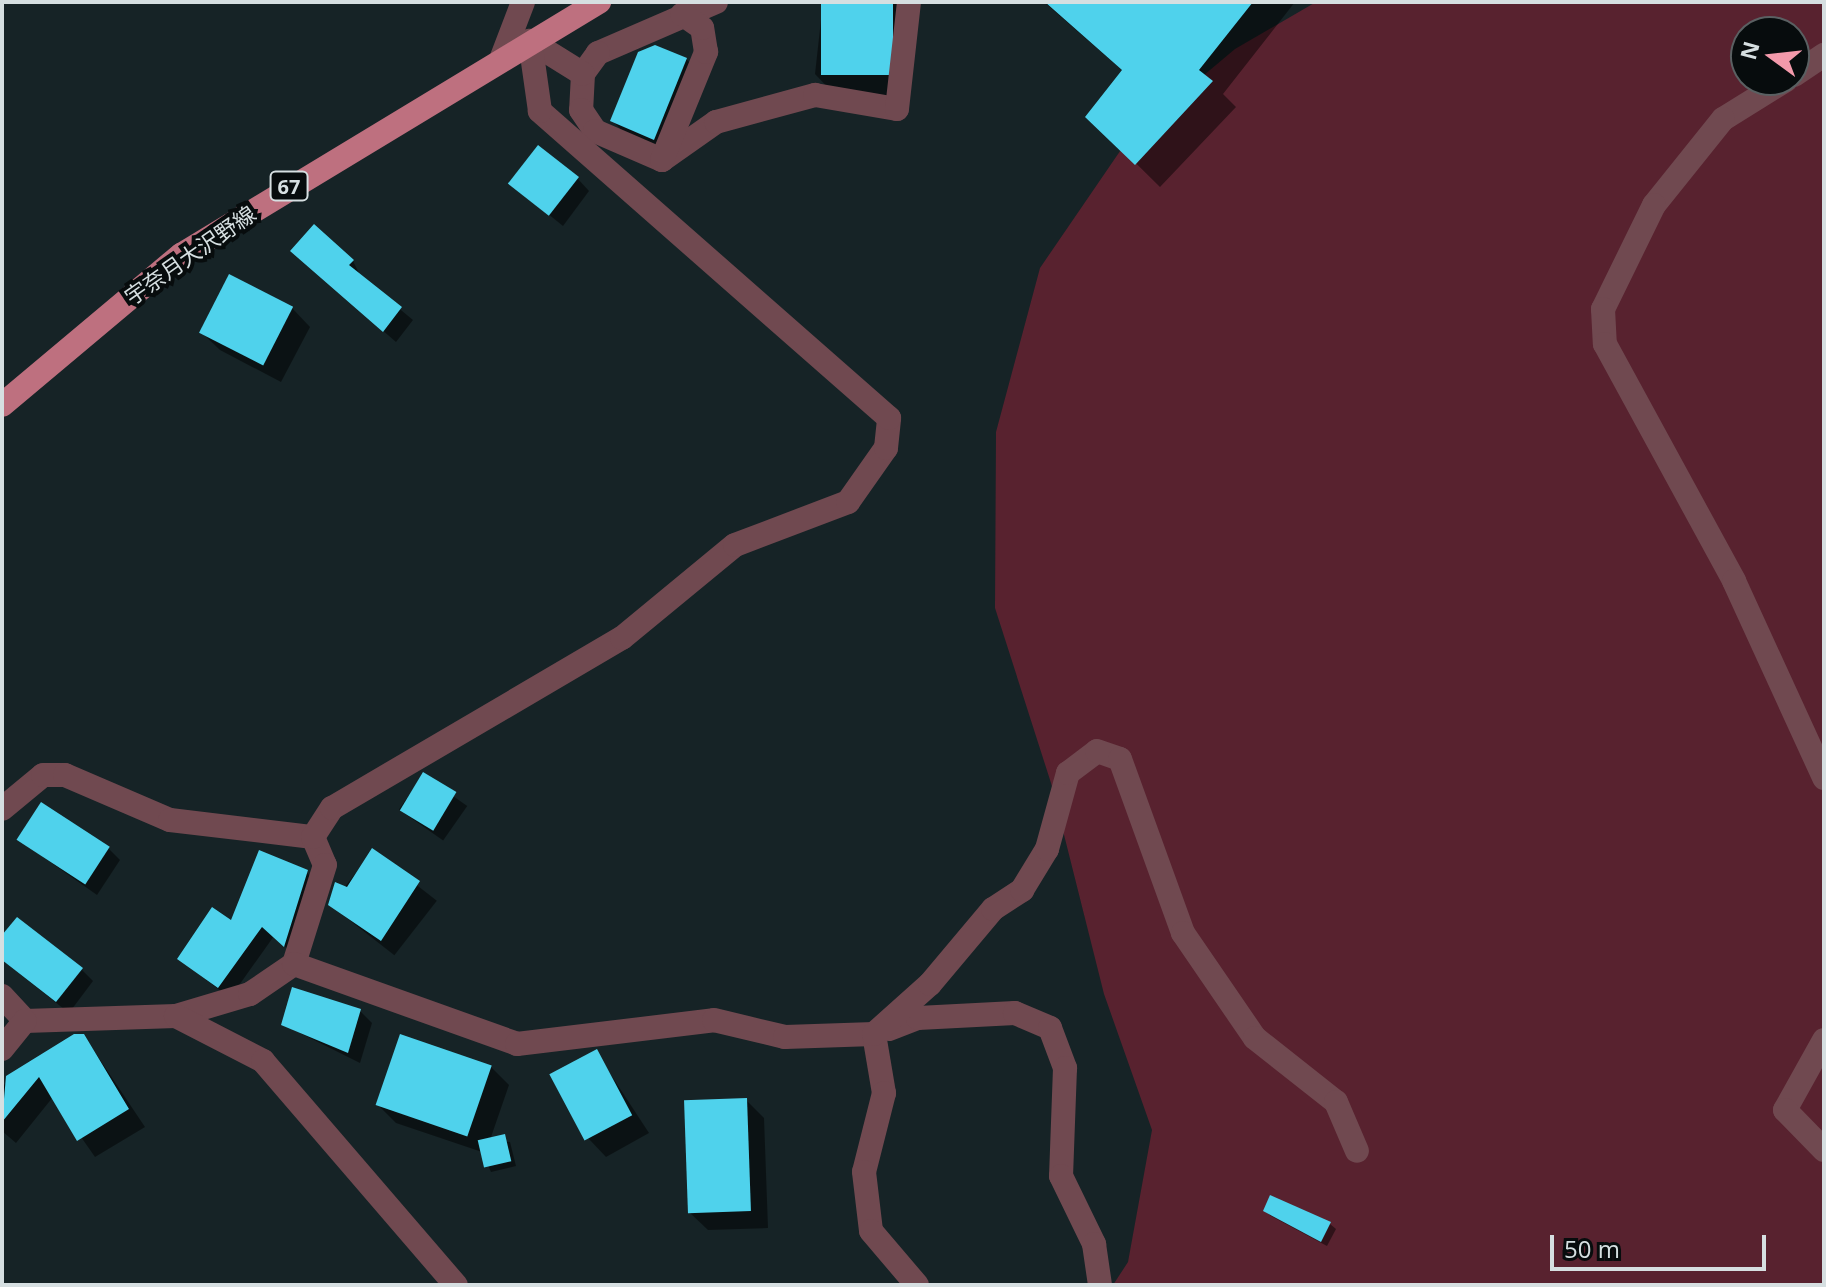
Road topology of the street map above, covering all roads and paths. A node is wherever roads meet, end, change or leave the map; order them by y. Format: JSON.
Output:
{"nodes":[{"id":1,"x":523,"y":2,"type":"edge"},
{"id":2,"x":599,"y":2,"type":"edge"},
{"id":3,"x":716,"y":2,"type":"edge"},
{"id":4,"x":909,"y":2,"type":"edge"},
{"id":5,"x":682,"y":14,"type":"junction"},
{"id":6,"x":530,"y":41,"type":"junction"},
{"id":7,"x":502,"y":57,"type":"junction"},
{"id":8,"x":583,"y":74,"type":"junction"},
{"id":9,"x":1760,"y":96,"type":"edge"},
{"id":10,"x":662,"y":160,"type":"junction"},
{"id":11,"x":2,"y":405,"type":"edge"},
{"id":12,"x":1824,"y":778,"type":"edge"},
{"id":13,"x":2,"y":809,"type":"edge"},
{"id":14,"x":313,"y":837,"type":"junction"},
{"id":15,"x":294,"y":964,"type":"junction"},
{"id":16,"x":2,"y":996,"type":"edge"},
{"id":17,"x":176,"y":1016,"type":"junction"},
{"id":18,"x":25,"y":1021,"type":"junction"},
{"id":19,"x":874,"y":1034,"type":"junction"},
{"id":20,"x":1824,"y":1040,"type":"edge"},
{"id":21,"x":2,"y":1049,"type":"edge"},
{"id":22,"x":1824,"y":1150,"type":"edge"},
{"id":23,"x":1357,"y":1151,"type":"dead end"},
{"id":24,"x":456,"y":1285,"type":"edge"},
{"id":25,"x":917,"y":1285,"type":"edge"},
{"id":26,"x":1100,"y":1285,"type":"edge"}],
"edges":[{"from":1,"to":7,"type":"street"},
{"from":2,"to":6,"type":"main road","name":"宇奈月大沢野線","number":"67"},
{"from":3,"to":5,"type":"street"},
{"from":4,"to":10,"type":"street"},
{"from":5,"to":8,"type":"street"},
{"from":5,"to":10,"type":"street"},
{"from":6,"to":7,"type":"main road","name":"宇奈月大沢野線","number":"67"},
{"from":6,"to":8,"type":"street"},
{"from":6,"to":14,"type":"street"},
{"from":7,"to":11,"type":"main road","name":"宇奈月大沢野線","number":"67"},
{"from":8,"to":10,"type":"street"},
{"from":9,"to":12,"type":"street"},
{"from":13,"to":14,"type":"street"},
{"from":14,"to":15,"type":"street"},
{"from":15,"to":17,"type":"street"},
{"from":15,"to":19,"type":"street"},
{"from":16,"to":18,"type":"street"},
{"from":17,"to":18,"type":"street"},
{"from":17,"to":24,"type":"street"},
{"from":18,"to":21,"type":"street"},
{"from":19,"to":23,"type":"street"},
{"from":19,"to":25,"type":"street"},
{"from":19,"to":26,"type":"street"},
{"from":20,"to":22,"type":"street"}]}
